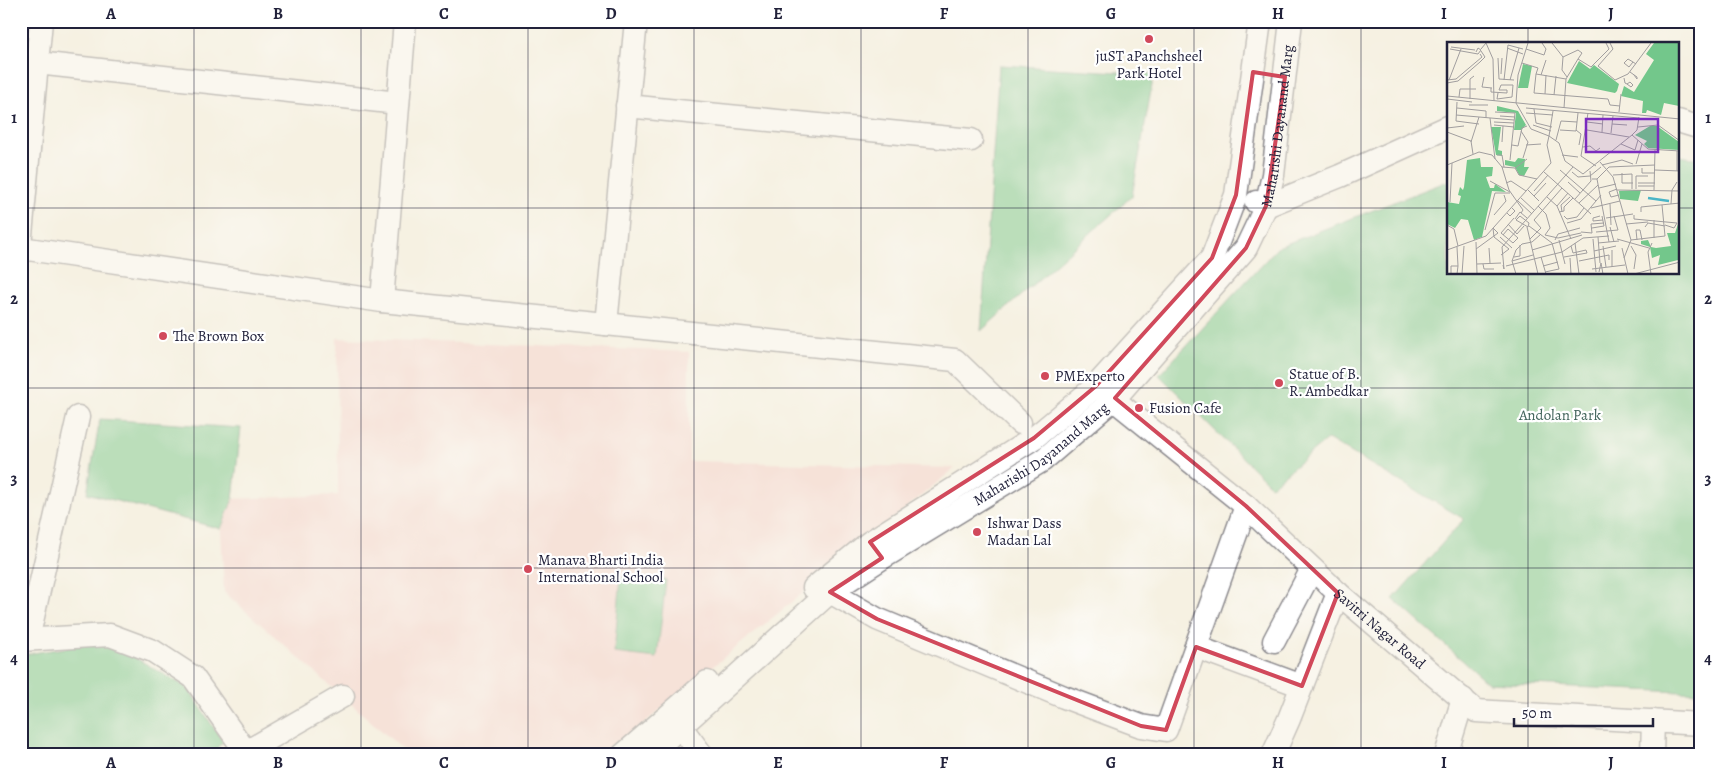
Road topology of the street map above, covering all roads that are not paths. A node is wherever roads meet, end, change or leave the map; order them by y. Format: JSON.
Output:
{"nodes":[{"id":1,"x":41,"y":21,"type":"edge"},
{"id":2,"x":405,"y":21,"type":"edge"},
{"id":3,"x":636,"y":21,"type":"edge"},
{"id":4,"x":1260,"y":21,"type":"edge"},
{"id":5,"x":1291,"y":21,"type":"edge"},
{"id":6,"x":37,"y":63,"type":"junction"},
{"id":7,"x":1253,"y":72,"type":"junction"},
{"id":8,"x":1285,"y":76,"type":"junction"},
{"id":9,"x":398,"y":103,"type":"junction"},
{"id":10,"x":627,"y":106,"type":"junction"},
{"id":11,"x":1680,"y":122,"type":"edge"},
{"id":12,"x":1447,"y":127,"type":"edge"},
{"id":13,"x":1701,"y":128,"type":"edge"},
{"id":14,"x":971,"y":140,"type":"dead end"},
{"id":15,"x":1236,"y":195,"type":"junction"},
{"id":16,"x":1266,"y":206,"type":"junction"},
{"id":17,"x":21,"y":235,"type":"edge"},
{"id":18,"x":21,"y":248,"type":"edge"},
{"id":19,"x":382,"y":301,"type":"junction"},
{"id":20,"x":606,"y":324,"type":"junction"},
{"id":21,"x":1096,"y":386,"type":"junction"},
{"id":22,"x":1115,"y":398,"type":"junction"},
{"id":23,"x":78,"y":417,"type":"dead end"},
{"id":24,"x":1020,"y":423,"type":"dead end"},
{"id":25,"x":1246,"y":506,"type":"junction"},
{"id":26,"x":876,"y":550,"type":"junction"},
{"id":27,"x":1312,"y":569,"type":"junction"},
{"id":28,"x":830,"y":592,"type":"junction"},
{"id":29,"x":1338,"y":592,"type":"junction"},
{"id":30,"x":24,"y":640,"type":"edge"},
{"id":31,"x":1274,"y":641,"type":"dead end"},
{"id":32,"x":1196,"y":647,"type":"junction"},
{"id":33,"x":1302,"y":686,"type":"junction"},
{"id":34,"x":343,"y":696,"type":"dead end"},
{"id":35,"x":1463,"y":700,"type":"junction"},
{"id":36,"x":1653,"y":721,"type":"junction"},
{"id":37,"x":1701,"y":724,"type":"edge"},
{"id":38,"x":680,"y":726,"type":"junction"},
{"id":39,"x":244,"y":754,"type":"edge"},
{"id":40,"x":623,"y":755,"type":"edge"},
{"id":41,"x":649,"y":755,"type":"edge"},
{"id":42,"x":702,"y":755,"type":"edge"},
{"id":43,"x":1273,"y":755,"type":"edge"},
{"id":44,"x":1446,"y":755,"type":"edge"},
{"id":45,"x":1652,"y":755,"type":"edge"}],
"edges":[{"from":1,"to":6,"type":"street"},
{"from":2,"to":9,"type":"street"},
{"from":3,"to":10,"type":"street"},
{"from":4,"to":7,"type":"street","name":"Maharishi Dayanand Marg"},
{"from":5,"to":8,"type":"street","name":"Maharishi Dayanand Marg"},
{"from":6,"to":9,"type":"street"},
{"from":6,"to":17,"type":"street"},
{"from":7,"to":8,"type":"street"},
{"from":7,"to":15,"type":"street","name":"Maharishi Dayanand Marg"},
{"from":8,"to":16,"type":"street","name":"Maharishi Dayanand Marg"},
{"from":9,"to":19,"type":"street"},
{"from":10,"to":14,"type":"street"},
{"from":10,"to":20,"type":"street"},
{"from":11,"to":13,"type":"street"},
{"from":12,"to":16,"type":"street"},
{"from":15,"to":16,"type":"street"},
{"from":15,"to":21,"type":"street","name":"Maharishi Dayanand Marg"},
{"from":16,"to":22,"type":"street","name":"Maharishi Dayanand Marg"},
{"from":18,"to":19,"type":"street"},
{"from":19,"to":20,"type":"street"},
{"from":20,"to":24,"type":"street"},
{"from":21,"to":22,"type":"street","name":"Savitri Nagar Road"},
{"from":21,"to":26,"type":"street","name":"Maharishi Dayanand Marg"},
{"from":22,"to":25,"type":"street","name":"Savitri Nagar Road"},
{"from":22,"to":26,"type":"street","name":"Maharishi Dayanand Marg"},
{"from":23,"to":30,"type":"street"},
{"from":25,"to":27,"type":"street","name":"Savitri Nagar Road"},
{"from":25,"to":32,"type":"street"},
{"from":26,"to":28,"type":"street","name":"Maharishi Dayanand Marg"},
{"from":26,"to":40,"type":"street","name":"Maharishi Dayanand Marg"},
{"from":27,"to":29,"type":"street","name":"Savitri Nagar Road"},
{"from":27,"to":31,"type":"street"},
{"from":28,"to":32,"type":"street"},
{"from":28,"to":38,"type":"street","name":"Maharishi Dayanand Marg"},
{"from":29,"to":33,"type":"street"},
{"from":29,"to":35,"type":"street","name":"Savitri Nagar Road"},
{"from":30,"to":39,"type":"street"},
{"from":32,"to":33,"type":"street"},
{"from":33,"to":43,"type":"street"},
{"from":34,"to":39,"type":"street"},
{"from":35,"to":36,"type":"street","name":"Savitri Nagar Road"},
{"from":35,"to":44,"type":"street"},
{"from":36,"to":37,"type":"street","name":"Savitri Nagar Road"},
{"from":36,"to":45,"type":"street"},
{"from":38,"to":41,"type":"street","name":"Maharishi Dayanand Marg"},
{"from":38,"to":42,"type":"street"}]}
